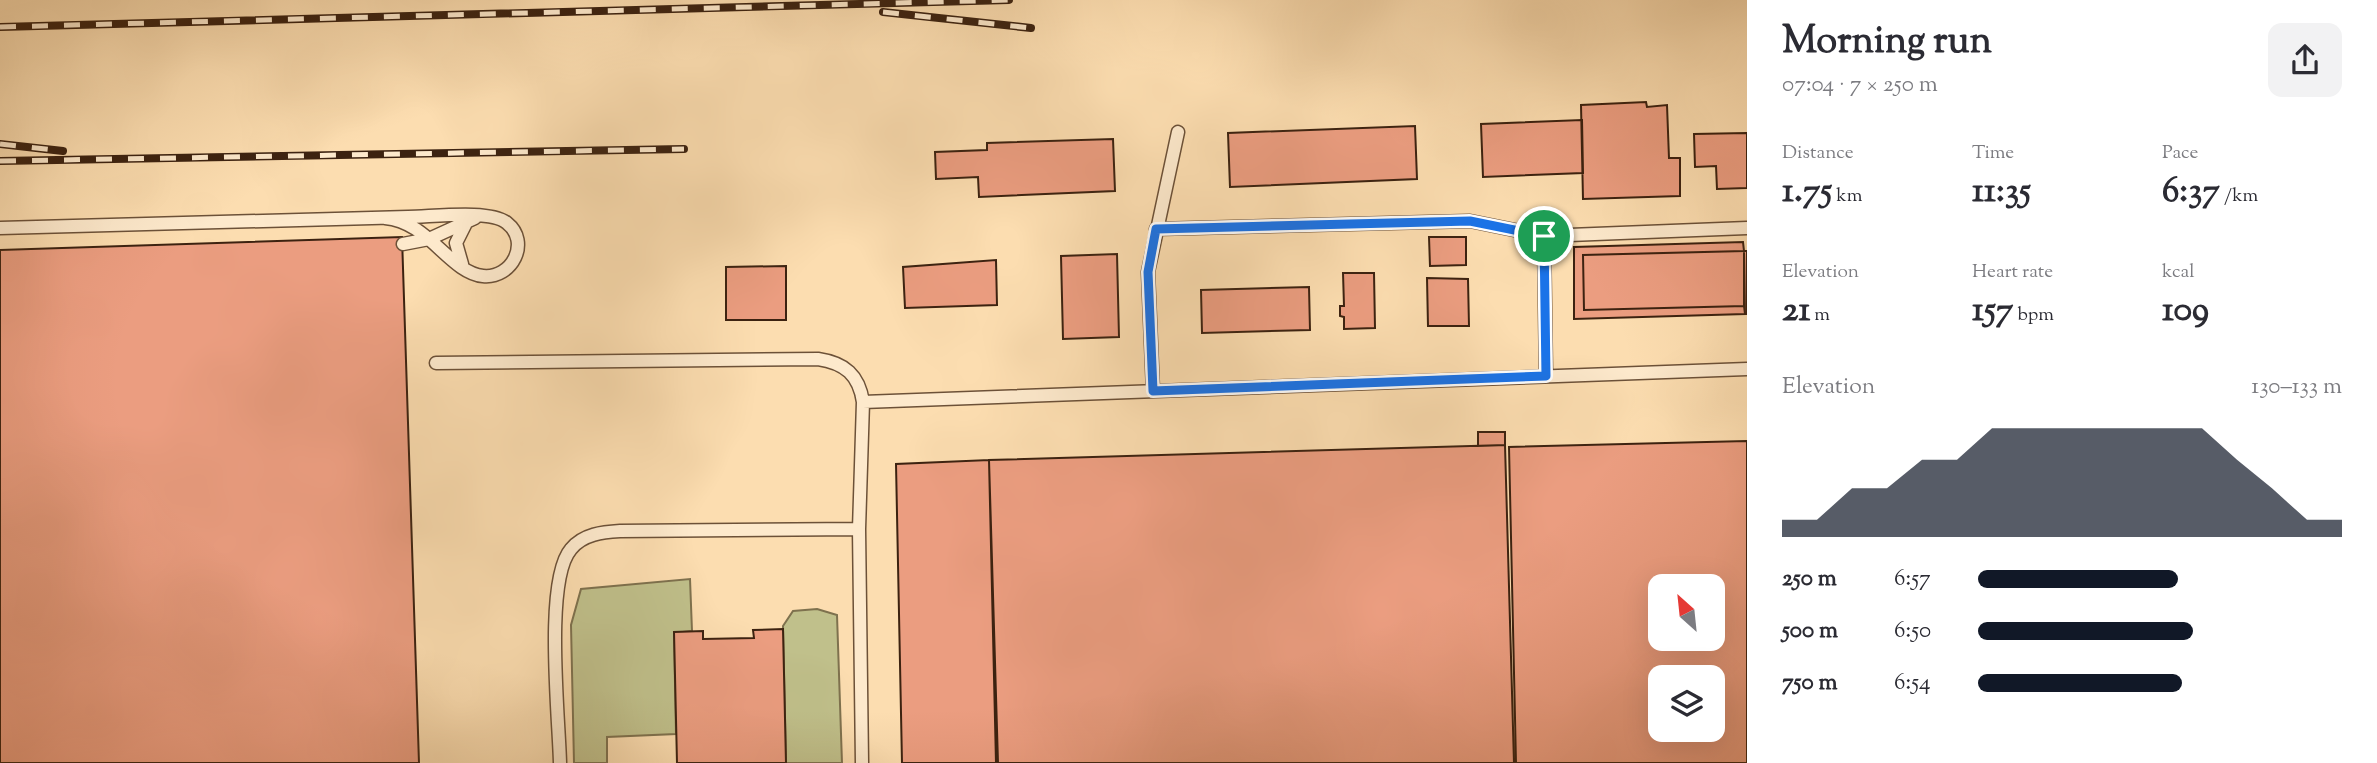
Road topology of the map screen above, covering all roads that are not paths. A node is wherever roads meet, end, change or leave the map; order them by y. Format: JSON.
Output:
{"nodes":[{"id":1,"x":1178,"y":132,"type":"dead end"},
{"id":2,"x":477,"y":217,"type":"junction"},
{"id":3,"x":385,"y":218,"type":"junction"},
{"id":4,"x":0,"y":228,"type":"edge"},
{"id":5,"x":1747,"y":228,"type":"edge"},
{"id":6,"x":1156,"y":229,"type":"junction"},
{"id":7,"x":1544,"y":236,"type":"junction"},
{"id":8,"x":429,"y":239,"type":"junction"},
{"id":9,"x":402,"y":244,"type":"dead end"},
{"id":10,"x":467,"y":270,"type":"junction"},
{"id":11,"x":436,"y":363,"type":"dead end"},
{"id":12,"x":1747,"y":369,"type":"edge"},
{"id":13,"x":1546,"y":376,"type":"junction"},
{"id":14,"x":1153,"y":391,"type":"junction"},
{"id":15,"x":863,"y":402,"type":"junction"},
{"id":16,"x":859,"y":529,"type":"junction"},
{"id":17,"x":560,"y":763,"type":"edge"},
{"id":18,"x":862,"y":763,"type":"edge"}],
"edges":[{"from":1,"to":6,"type":"lane"},
{"from":2,"to":3,"type":"lane"},
{"from":2,"to":8,"type":"lane"},
{"from":2,"to":10,"type":"lane"},
{"from":2,"to":10,"type":"lane"},
{"from":3,"to":4,"type":"lane"},
{"from":3,"to":8,"type":"lane"},
{"from":5,"to":7,"type":"lane"},
{"from":6,"to":7,"type":"lane"},
{"from":6,"to":14,"type":"lane"},
{"from":7,"to":13,"type":"lane"},
{"from":8,"to":9,"type":"lane"},
{"from":8,"to":10,"type":"lane"},
{"from":11,"to":15,"type":"lane"},
{"from":12,"to":13,"type":"lane"},
{"from":13,"to":14,"type":"lane"},
{"from":14,"to":15,"type":"lane"},
{"from":15,"to":16,"type":"lane"},
{"from":16,"to":17,"type":"lane"},
{"from":16,"to":18,"type":"lane"}]}
